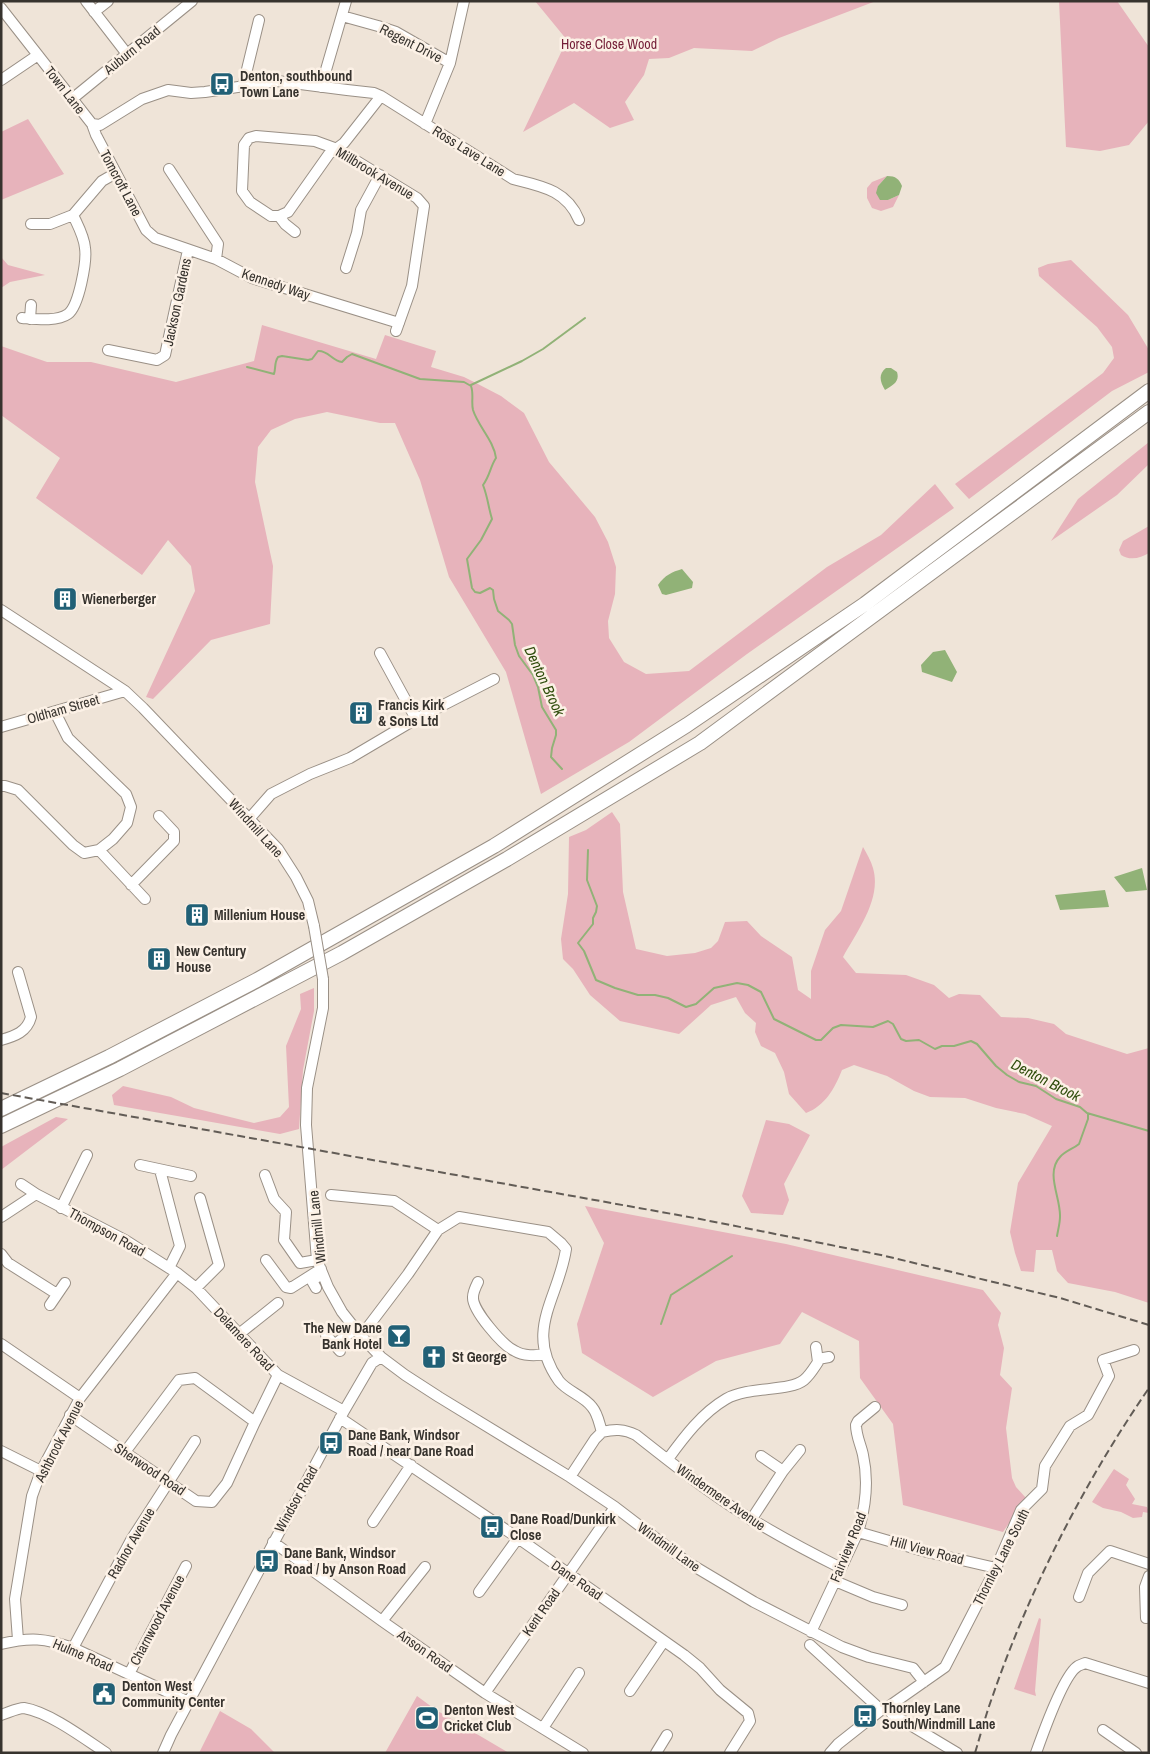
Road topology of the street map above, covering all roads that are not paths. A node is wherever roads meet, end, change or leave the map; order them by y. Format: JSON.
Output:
{"nodes":[{"id":1,"x":86,"y":1,"type":"edge"},
{"id":2,"x":108,"y":1,"type":"edge"},
{"id":3,"x":192,"y":1,"type":"edge"},
{"id":4,"x":346,"y":1,"type":"edge"},
{"id":5,"x":464,"y":1,"type":"edge"},
{"id":6,"x":1,"y":8,"type":"edge"},
{"id":7,"x":94,"y":12,"type":"junction"},
{"id":8,"x":342,"y":16,"type":"junction"},
{"id":9,"x":259,"y":20,"type":"dead end"},
{"id":10,"x":38,"y":54,"type":"junction"},
{"id":11,"x":127,"y":54,"type":"junction"},
{"id":12,"x":450,"y":64,"type":"junction"},
{"id":13,"x":1,"y":80,"type":"edge"},
{"id":14,"x":243,"y":86,"type":"junction"},
{"id":15,"x":321,"y":86,"type":"junction"},
{"id":16,"x":381,"y":96,"type":"junction"},
{"id":17,"x":72,"y":99,"type":"junction"},
{"id":18,"x":92,"y":124,"type":"junction"},
{"id":19,"x":425,"y":124,"type":"junction"},
{"id":20,"x":337,"y":149,"type":"junction"},
{"id":21,"x":169,"y":169,"type":"dead end"},
{"id":22,"x":116,"y":173,"type":"junction"},
{"id":23,"x":380,"y":175,"type":"junction"},
{"id":24,"x":73,"y":215,"type":"junction"},
{"id":25,"x":280,"y":216,"type":"junction"},
{"id":26,"x":579,"y":220,"type":"dead end"},
{"id":27,"x":35,"y":228,"type":"dead end"},
{"id":28,"x":295,"y":232,"type":"dead end"},
{"id":29,"x":155,"y":238,"type":"joint"},
{"id":30,"x":188,"y":250,"type":"junction"},
{"id":31,"x":216,"y":259,"type":"junction"},
{"id":32,"x":346,"y":268,"type":"dead end"},
{"id":33,"x":31,"y":306,"type":"dead end"},
{"id":34,"x":398,"y":327,"type":"joint"},
{"id":35,"x":108,"y":350,"type":"dead end"},
{"id":36,"x":1149,"y":391,"type":"edge"},
{"id":37,"x":1149,"y":412,"type":"edge"},
{"id":38,"x":1,"y":610,"type":"edge"},
{"id":39,"x":380,"y":652,"type":"dead end"},
{"id":40,"x":494,"y":679,"type":"dead end"},
{"id":41,"x":125,"y":691,"type":"junction"},
{"id":42,"x":55,"y":712,"type":"junction"},
{"id":43,"x":416,"y":719,"type":"junction"},
{"id":44,"x":1,"y":727,"type":"edge"},
{"id":45,"x":1,"y":786,"type":"edge"},
{"id":46,"x":159,"y":816,"type":"dead end"},
{"id":47,"x":249,"y":819,"type":"junction"},
{"id":48,"x":99,"y":850,"type":"junction"},
{"id":49,"x":131,"y":885,"type":"junction"},
{"id":50,"x":145,"y":899,"type":"dead end"},
{"id":51,"x":18,"y":972,"type":"dead end"},
{"id":52,"x":1,"y":1040,"type":"edge"},
{"id":53,"x":109,"y":1057,"type":"junction"},
{"id":54,"x":1,"y":1100,"type":"edge"},
{"id":55,"x":43,"y":1106,"type":"junction"},
{"id":56,"x":1,"y":1109,"type":"edge"},
{"id":57,"x":1,"y":1126,"type":"edge"},
{"id":58,"x":1,"y":1134,"type":"edge"},
{"id":59,"x":87,"y":1155,"type":"dead end"},
{"id":60,"x":140,"y":1165,"type":"dead end"},
{"id":61,"x":160,"y":1170,"type":"junction"},
{"id":62,"x":265,"y":1175,"type":"dead end"},
{"id":63,"x":191,"y":1176,"type":"dead end"},
{"id":64,"x":21,"y":1184,"type":"dead end"},
{"id":65,"x":36,"y":1194,"type":"junction"},
{"id":66,"x":331,"y":1195,"type":"dead end"},
{"id":67,"x":200,"y":1198,"type":"dead end"},
{"id":68,"x":62,"y":1208,"type":"junction"},
{"id":69,"x":1,"y":1217,"type":"edge"},
{"id":70,"x":438,"y":1230,"type":"junction"},
{"id":71,"x":1,"y":1254,"type":"edge"},
{"id":72,"x":266,"y":1260,"type":"dead end"},
{"id":73,"x":320,"y":1267,"type":"junction"},
{"id":74,"x":173,"y":1270,"type":"junction"},
{"id":75,"x":478,"y":1282,"type":"dead end"},
{"id":76,"x":65,"y":1283,"type":"dead end"},
{"id":77,"x":196,"y":1288,"type":"junction"},
{"id":78,"x":316,"y":1288,"type":"dead end"},
{"id":79,"x":57,"y":1294,"type":"junction"},
{"id":80,"x":278,"y":1303,"type":"dead end"},
{"id":81,"x":50,"y":1306,"type":"dead end"},
{"id":82,"x":358,"y":1332,"type":"junction"},
{"id":83,"x":240,"y":1334,"type":"junction"},
{"id":84,"x":326,"y":1335,"type":"dead end"},
{"id":85,"x":1,"y":1344,"type":"edge"},
{"id":86,"x":816,"y":1347,"type":"dead end"},
{"id":87,"x":1134,"y":1350,"type":"dead end"},
{"id":88,"x":545,"y":1354,"type":"junction"},
{"id":89,"x":381,"y":1357,"type":"junction"},
{"id":90,"x":278,"y":1375,"type":"junction"},
{"id":91,"x":80,"y":1398,"type":"junction"},
{"id":92,"x":869,"y":1407,"type":"dead end"},
{"id":93,"x":342,"y":1414,"type":"junction"},
{"id":94,"x":70,"y":1415,"type":"junction"},
{"id":95,"x":255,"y":1422,"type":"junction"},
{"id":96,"x":602,"y":1432,"type":"junction"},
{"id":97,"x":194,"y":1441,"type":"dead end"},
{"id":98,"x":800,"y":1450,"type":"dead end"},
{"id":99,"x":1,"y":1451,"type":"edge"},
{"id":100,"x":125,"y":1452,"type":"junction"},
{"id":101,"x":761,"y":1456,"type":"dead end"},
{"id":102,"x":668,"y":1460,"type":"junction"},
{"id":103,"x":411,"y":1465,"type":"junction"},
{"id":104,"x":41,"y":1471,"type":"junction"},
{"id":105,"x":783,"y":1471,"type":"junction"},
{"id":106,"x":570,"y":1477,"type":"junction"},
{"id":107,"x":167,"y":1482,"type":"junction"},
{"id":108,"x":614,"y":1507,"type":"junction"},
{"id":109,"x":751,"y":1520,"type":"junction"},
{"id":110,"x":373,"y":1522,"type":"dead end"},
{"id":111,"x":858,"y":1532,"type":"junction"},
{"id":112,"x":518,"y":1538,"type":"junction"},
{"id":113,"x":273,"y":1542,"type":"junction"},
{"id":114,"x":1149,"y":1564,"type":"edge"},
{"id":115,"x":186,"y":1566,"type":"dead end"},
{"id":116,"x":424,"y":1567,"type":"dead end"},
{"id":117,"x":840,"y":1568,"type":"junction"},
{"id":118,"x":996,"y":1568,"type":"junction"},
{"id":119,"x":568,"y":1574,"type":"junction"},
{"id":120,"x":1149,"y":1576,"type":"edge"},
{"id":121,"x":835,"y":1581,"type":"junction"},
{"id":122,"x":479,"y":1592,"type":"dead end"},
{"id":123,"x":1078,"y":1597,"type":"dead end"},
{"id":124,"x":902,"y":1605,"type":"dead end"},
{"id":125,"x":1146,"y":1618,"type":"dead end"},
{"id":126,"x":382,"y":1621,"type":"junction"},
{"id":127,"x":811,"y":1632,"type":"junction"},
{"id":128,"x":18,"y":1640,"type":"junction"},
{"id":129,"x":664,"y":1641,"type":"junction"},
{"id":130,"x":1,"y":1644,"type":"edge"},
{"id":131,"x":810,"y":1645,"type":"dead end"},
{"id":132,"x":73,"y":1648,"type":"junction"},
{"id":133,"x":579,"y":1673,"type":"dead end"},
{"id":134,"x":129,"y":1674,"type":"junction"},
{"id":135,"x":924,"y":1682,"type":"junction"},
{"id":136,"x":1149,"y":1683,"type":"edge"},
{"id":137,"x":630,"y":1691,"type":"dead end"},
{"id":138,"x":485,"y":1693,"type":"junction"},
{"id":139,"x":189,"y":1702,"type":"junction"},
{"id":140,"x":884,"y":1709,"type":"junction"},
{"id":141,"x":1,"y":1715,"type":"edge"},
{"id":142,"x":542,"y":1728,"type":"junction"},
{"id":143,"x":1103,"y":1730,"type":"dead end"},
{"id":144,"x":668,"y":1735,"type":"dead end"},
{"id":145,"x":95,"y":1749,"type":"edge"},
{"id":146,"x":106,"y":1753,"type":"edge"},
{"id":147,"x":163,"y":1753,"type":"edge"},
{"id":148,"x":582,"y":1753,"type":"edge"},
{"id":149,"x":656,"y":1753,"type":"edge"},
{"id":150,"x":730,"y":1753,"type":"edge"},
{"id":151,"x":830,"y":1753,"type":"edge"},
{"id":152,"x":957,"y":1753,"type":"edge"},
{"id":153,"x":1036,"y":1753,"type":"edge"},
{"id":154,"x":1136,"y":1753,"type":"edge"}],
"edges":[{"from":1,"to":7,"type":"street"},
{"from":2,"to":7,"type":"street"},
{"from":3,"to":11,"type":"street","name":"Auburn Road"},
{"from":4,"to":8,"type":"street"},
{"from":5,"to":12,"type":"street"},
{"from":6,"to":10,"type":"street","name":"Town Lane"},
{"from":7,"to":11,"type":"street"},
{"from":8,"to":12,"type":"street","name":"Regent Drive"},
{"from":8,"to":15,"type":"street"},
{"from":9,"to":14,"type":"street"},
{"from":10,"to":13,"type":"street"},
{"from":10,"to":17,"type":"street","name":"Town Lane"},
{"from":11,"to":17,"type":"street","name":"Auburn Road"},
{"from":12,"to":19,"type":"street"},
{"from":14,"to":15,"type":"street","name":"Town Lane"},
{"from":14,"to":18,"type":"street","name":"Town Lane"},
{"from":15,"to":16,"type":"street","name":"Town Lane"},
{"from":16,"to":19,"type":"street","name":"Ross Lave Lane"},
{"from":16,"to":20,"type":"street"},
{"from":17,"to":18,"type":"street","name":"Town Lane"},
{"from":18,"to":22,"type":"street","name":"Tomcroft Lane"},
{"from":19,"to":26,"type":"street","name":"Ross Lave Lane"},
{"from":20,"to":23,"type":"street","name":"Millbrook Avenue"},
{"from":20,"to":25,"type":"street"},
{"from":20,"to":25,"type":"street","name":"Millbrook Avenue"},
{"from":21,"to":31,"type":"street"},
{"from":22,"to":24,"type":"street"},
{"from":22,"to":29,"type":"street","name":"Tomcroft Lane"},
{"from":23,"to":32,"type":"street"},
{"from":23,"to":34,"type":"street","name":"Millbrook Avenue"},
{"from":24,"to":27,"type":"street"},
{"from":24,"to":33,"type":"street"},
{"from":25,"to":28,"type":"street"},
{"from":29,"to":30,"type":"street","name":"Kennedy Way"},
{"from":30,"to":31,"type":"street","name":"Kennedy Way"},
{"from":30,"to":35,"type":"street","name":"Jackson Gardens"},
{"from":31,"to":34,"type":"street","name":"Kennedy Way"},
{"from":36,"to":53,"type":"highway"},
{"from":37,"to":55,"type":"highway"},
{"from":38,"to":41,"type":"street","name":"Windmill Lane"},
{"from":39,"to":43,"type":"street"},
{"from":40,"to":43,"type":"street"},
{"from":41,"to":42,"type":"street","name":"Oldham Street"},
{"from":41,"to":47,"type":"street","name":"Windmill Lane"},
{"from":42,"to":44,"type":"street","name":"Oldham Street"},
{"from":42,"to":48,"type":"street"},
{"from":43,"to":47,"type":"street"},
{"from":45,"to":48,"type":"street"},
{"from":46,"to":49,"type":"street"},
{"from":47,"to":73,"type":"street","name":"Windmill Lane","bridge":true},
{"from":48,"to":49,"type":"street"},
{"from":49,"to":50,"type":"street"},
{"from":51,"to":52,"type":"street"},
{"from":53,"to":54,"type":"highway"},
{"from":53,"to":56,"type":"highway"},
{"from":55,"to":57,"type":"highway"},
{"from":55,"to":58,"type":"highway"},
{"from":59,"to":68,"type":"street"},
{"from":60,"to":61,"type":"street"},
{"from":61,"to":63,"type":"street"},
{"from":61,"to":74,"type":"street","name":"Ashbrook Avenue"},
{"from":62,"to":73,"type":"street"},
{"from":64,"to":65,"type":"street","name":"Thompson Road"},
{"from":65,"to":68,"type":"street","name":"Thompson Road"},
{"from":65,"to":69,"type":"street"},
{"from":66,"to":70,"type":"street"},
{"from":67,"to":77,"type":"street"},
{"from":68,"to":74,"type":"street","name":"Thompson Road"},
{"from":70,"to":82,"type":"street"},
{"from":70,"to":88,"type":"street"},
{"from":71,"to":79,"type":"street"},
{"from":72,"to":73,"type":"street"},
{"from":73,"to":78,"type":"street"},
{"from":73,"to":82,"type":"street","name":"Windmill Lane"},
{"from":74,"to":77,"type":"street","name":"Delamere Road"},
{"from":74,"to":91,"type":"street","name":"Ashbrook Avenue"},
{"from":75,"to":88,"type":"street"},
{"from":76,"to":79,"type":"street"},
{"from":77,"to":83,"type":"street","name":"Delamere Road"},
{"from":79,"to":81,"type":"street"},
{"from":80,"to":83,"type":"street"},
{"from":82,"to":84,"type":"street"},
{"from":82,"to":89,"type":"street","name":"Windmill Lane"},
{"from":83,"to":90,"type":"street","name":"Delamere Road"},
{"from":85,"to":91,"type":"street"},
{"from":86,"to":102,"type":"street"},
{"from":87,"to":118,"type":"street","name":"Thornley Lane South"},
{"from":88,"to":96,"type":"street"},
{"from":89,"to":93,"type":"street","name":"Windsor Road"},
{"from":89,"to":106,"type":"street","name":"Windmill Lane"},
{"from":90,"to":93,"type":"street","name":"Delamere Road"},
{"from":90,"to":95,"type":"street","name":"Sherwood Road"},
{"from":91,"to":94,"type":"street","name":"Ashbrook Avenue"},
{"from":92,"to":111,"type":"street","name":"Fairview Road"},
{"from":93,"to":103,"type":"street","name":"Dane Road"},
{"from":93,"to":113,"type":"street","name":"Windsor Road"},
{"from":94,"to":100,"type":"street","name":"Sherwood Road"},
{"from":94,"to":104,"type":"street","name":"Ashbrook Avenue"},
{"from":95,"to":100,"type":"street"},
{"from":95,"to":107,"type":"street","name":"Sherwood Road"},
{"from":96,"to":102,"type":"street","name":"Windermere Avenue"},
{"from":96,"to":106,"type":"street"},
{"from":97,"to":107,"type":"street","name":"Radnor Avenue"},
{"from":98,"to":105,"type":"street"},
{"from":99,"to":104,"type":"street"},
{"from":100,"to":107,"type":"street","name":"Sherwood Road"},
{"from":101,"to":105,"type":"street"},
{"from":102,"to":109,"type":"street","name":"Windermere Avenue"},
{"from":103,"to":110,"type":"street"},
{"from":103,"to":112,"type":"street","name":"Dane Road"},
{"from":104,"to":128,"type":"street","name":"Ashbrook Avenue"},
{"from":105,"to":109,"type":"street"},
{"from":106,"to":108,"type":"street","name":"Windmill Lane"},
{"from":107,"to":132,"type":"street","name":"Radnor Avenue"},
{"from":108,"to":119,"type":"street","name":"Kent Road"},
{"from":108,"to":127,"type":"street","name":"Windmill Lane"},
{"from":109,"to":117,"type":"street","name":"Windermere Avenue"},
{"from":111,"to":117,"type":"street","name":"Fairview Road"},
{"from":111,"to":118,"type":"street","name":"Hill View Road"},
{"from":112,"to":119,"type":"street","name":"Dane Road"},
{"from":112,"to":122,"type":"street"},
{"from":113,"to":126,"type":"street","name":"Anson Road"},
{"from":113,"to":139,"type":"street","name":"Windsor Road"},
{"from":114,"to":123,"type":"street"},
{"from":115,"to":134,"type":"street","name":"Charnwood Avenue"},
{"from":116,"to":126,"type":"street"},
{"from":117,"to":121,"type":"street","name":"Fairview Road"},
{"from":118,"to":135,"type":"street","name":"Thornley Lane South"},
{"from":119,"to":129,"type":"street","name":"Dane Road"},
{"from":119,"to":138,"type":"street","name":"Kent Road"},
{"from":120,"to":125,"type":"street"},
{"from":121,"to":124,"type":"street"},
{"from":121,"to":127,"type":"street","name":"Fairview Road"},
{"from":126,"to":138,"type":"street","name":"Anson Road"},
{"from":127,"to":135,"type":"street","name":"Windmill Lane"},
{"from":128,"to":130,"type":"street","name":"Hulme Road"},
{"from":128,"to":132,"type":"street","name":"Hulme Road"},
{"from":129,"to":137,"type":"street"},
{"from":129,"to":150,"type":"street","name":"Dane Road"},
{"from":131,"to":140,"type":"street"},
{"from":132,"to":134,"type":"street","name":"Hulme Road"},
{"from":133,"to":142,"type":"street"},
{"from":134,"to":139,"type":"street","name":"Hulme Road"},
{"from":135,"to":140,"type":"street","name":"Thornley Lane South"},
{"from":136,"to":153,"type":"street"},
{"from":138,"to":142,"type":"street","name":"Anson Road"},
{"from":139,"to":147,"type":"street","name":"Windsor Road"},
{"from":140,"to":151,"type":"street","name":"Thornley Lane South"},
{"from":140,"to":152,"type":"street"},
{"from":141,"to":145,"type":"street"},
{"from":142,"to":148,"type":"street","name":"Anson Road"},
{"from":143,"to":154,"type":"street"},
{"from":144,"to":149,"type":"street"},
{"from":145,"to":146,"type":"street"}]}
